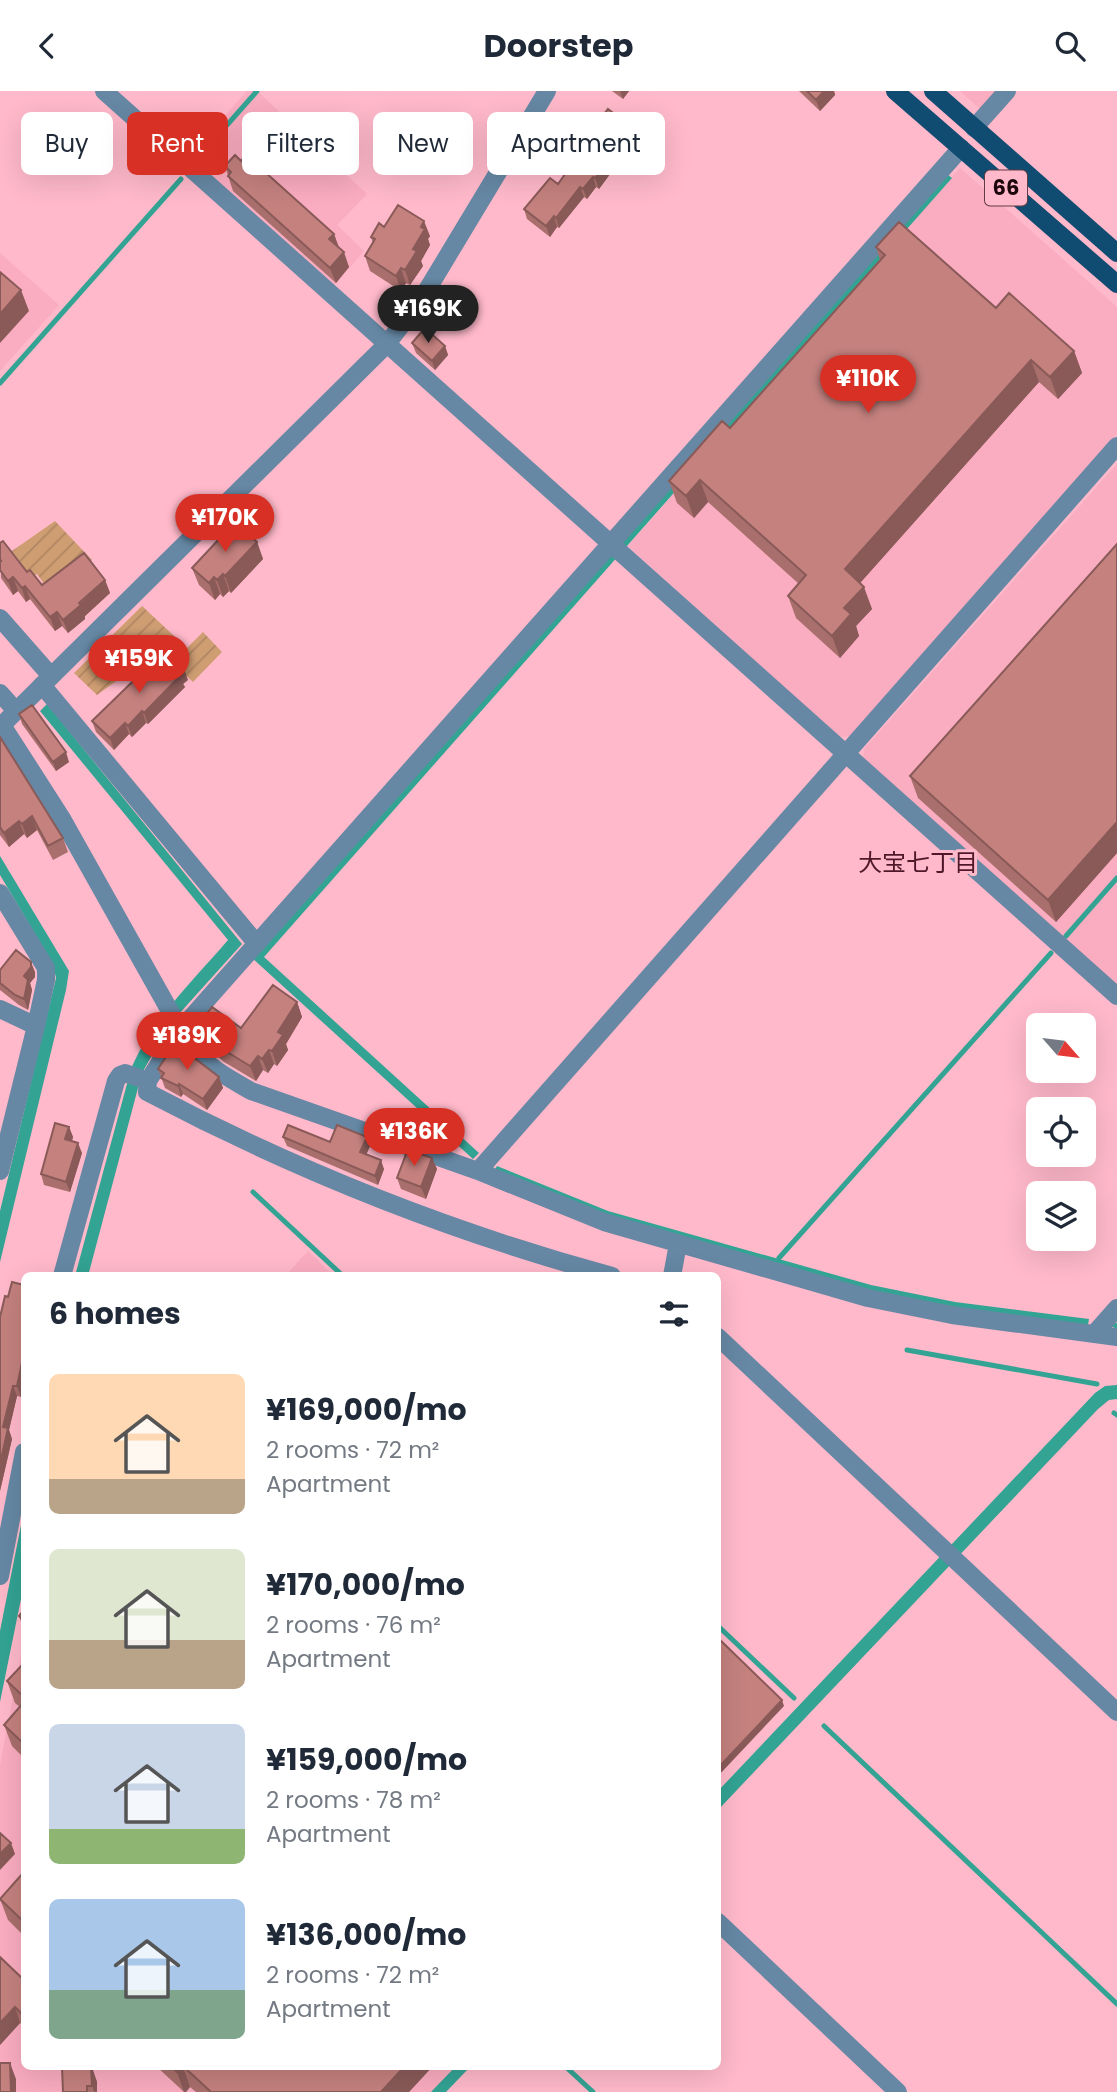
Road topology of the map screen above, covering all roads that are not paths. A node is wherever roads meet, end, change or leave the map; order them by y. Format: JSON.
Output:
{"nodes":[{"id":1,"x":104,"y":91,"type":"edge"},
{"id":2,"x":547,"y":91,"type":"edge"},
{"id":3,"x":895,"y":91,"type":"edge"},
{"id":4,"x":933,"y":91,"type":"edge"},
{"id":5,"x":1007,"y":91,"type":"edge"},
{"id":6,"x":974,"y":128,"type":"junction"},
{"id":7,"x":961,"y":148,"type":"junction"},
{"id":8,"x":1117,"y":253,"type":"edge"},
{"id":9,"x":1117,"y":284,"type":"edge"},
{"id":10,"x":386,"y":345,"type":"junction"},
{"id":11,"x":1117,"y":446,"type":"edge"},
{"id":12,"x":609,"y":544,"type":"junction"},
{"id":13,"x":0,"y":618,"type":"edge"},
{"id":14,"x":47,"y":681,"type":"junction"},
{"id":15,"x":0,"y":693,"type":"edge"},
{"id":16,"x":16,"y":711,"type":"junction"},
{"id":17,"x":1,"y":726,"type":"edge"},
{"id":18,"x":846,"y":756,"type":"junction"},
{"id":19,"x":0,"y":893,"type":"edge"},
{"id":20,"x":257,"y":944,"type":"junction"},
{"id":21,"x":1117,"y":996,"type":"edge"},
{"id":22,"x":0,"y":1009,"type":"edge"},
{"id":23,"x":36,"y":1026,"type":"junction"},
{"id":24,"x":179,"y":1026,"type":"junction"},
{"id":25,"x":147,"y":1080,"type":"junction"},
{"id":26,"x":0,"y":1171,"type":"edge"},
{"id":27,"x":478,"y":1171,"type":"junction"},
{"id":28,"x":678,"y":1244,"type":"junction"},
{"id":29,"x":63,"y":1272,"type":"edge"},
{"id":30,"x":598,"y":1272,"type":"edge"},
{"id":31,"x":673,"y":1272,"type":"edge"},
{"id":32,"x":1117,"y":1308,"type":"edge"},
{"id":33,"x":1094,"y":1333,"type":"junction"},
{"id":34,"x":1117,"y":1337,"type":"edge"},
{"id":35,"x":721,"y":1341,"type":"edge"},
{"id":36,"x":21,"y":1468,"type":"edge"},
{"id":37,"x":0,"y":1576,"type":"edge"},
{"id":38,"x":1117,"y":1712,"type":"edge"},
{"id":39,"x":721,"y":1925,"type":"edge"},
{"id":40,"x":898,"y":2092,"type":"edge"}],
"edges":[{"from":1,"to":10,"type":"street"},
{"from":2,"to":10,"type":"street"},
{"from":3,"to":7,"type":"main road","number":"66"},
{"from":4,"to":6,"type":"main road","number":"66"},
{"from":5,"to":6,"type":"street"},
{"from":6,"to":8,"type":"main road","number":"66"},
{"from":7,"to":9,"type":"main road","number":"66"},
{"from":7,"to":12,"type":"street"},
{"from":10,"to":12,"type":"street"},
{"from":10,"to":14,"type":"street"},
{"from":11,"to":18,"type":"street"},
{"from":12,"to":18,"type":"street"},
{"from":12,"to":20,"type":"street"},
{"from":13,"to":14,"type":"street"},
{"from":14,"to":16,"type":"street"},
{"from":14,"to":20,"type":"street"},
{"from":15,"to":16,"type":"street"},
{"from":16,"to":17,"type":"street"},
{"from":17,"to":24,"type":"street"},
{"from":18,"to":21,"type":"street"},
{"from":18,"to":27,"type":"street"},
{"from":19,"to":23,"type":"street"},
{"from":20,"to":24,"type":"street"},
{"from":22,"to":23,"type":"street"},
{"from":23,"to":26,"type":"street"},
{"from":24,"to":25,"type":"street"},
{"from":24,"to":27,"type":"street"},
{"from":25,"to":29,"type":"street"},
{"from":25,"to":30,"type":"street"},
{"from":27,"to":28,"type":"street"},
{"from":28,"to":31,"type":"street"},
{"from":28,"to":33,"type":"street"},
{"from":32,"to":33,"type":"street"},
{"from":33,"to":34,"type":"street"},
{"from":35,"to":38,"type":"street"},
{"from":36,"to":37,"type":"street"},
{"from":39,"to":40,"type":"street"}]}
